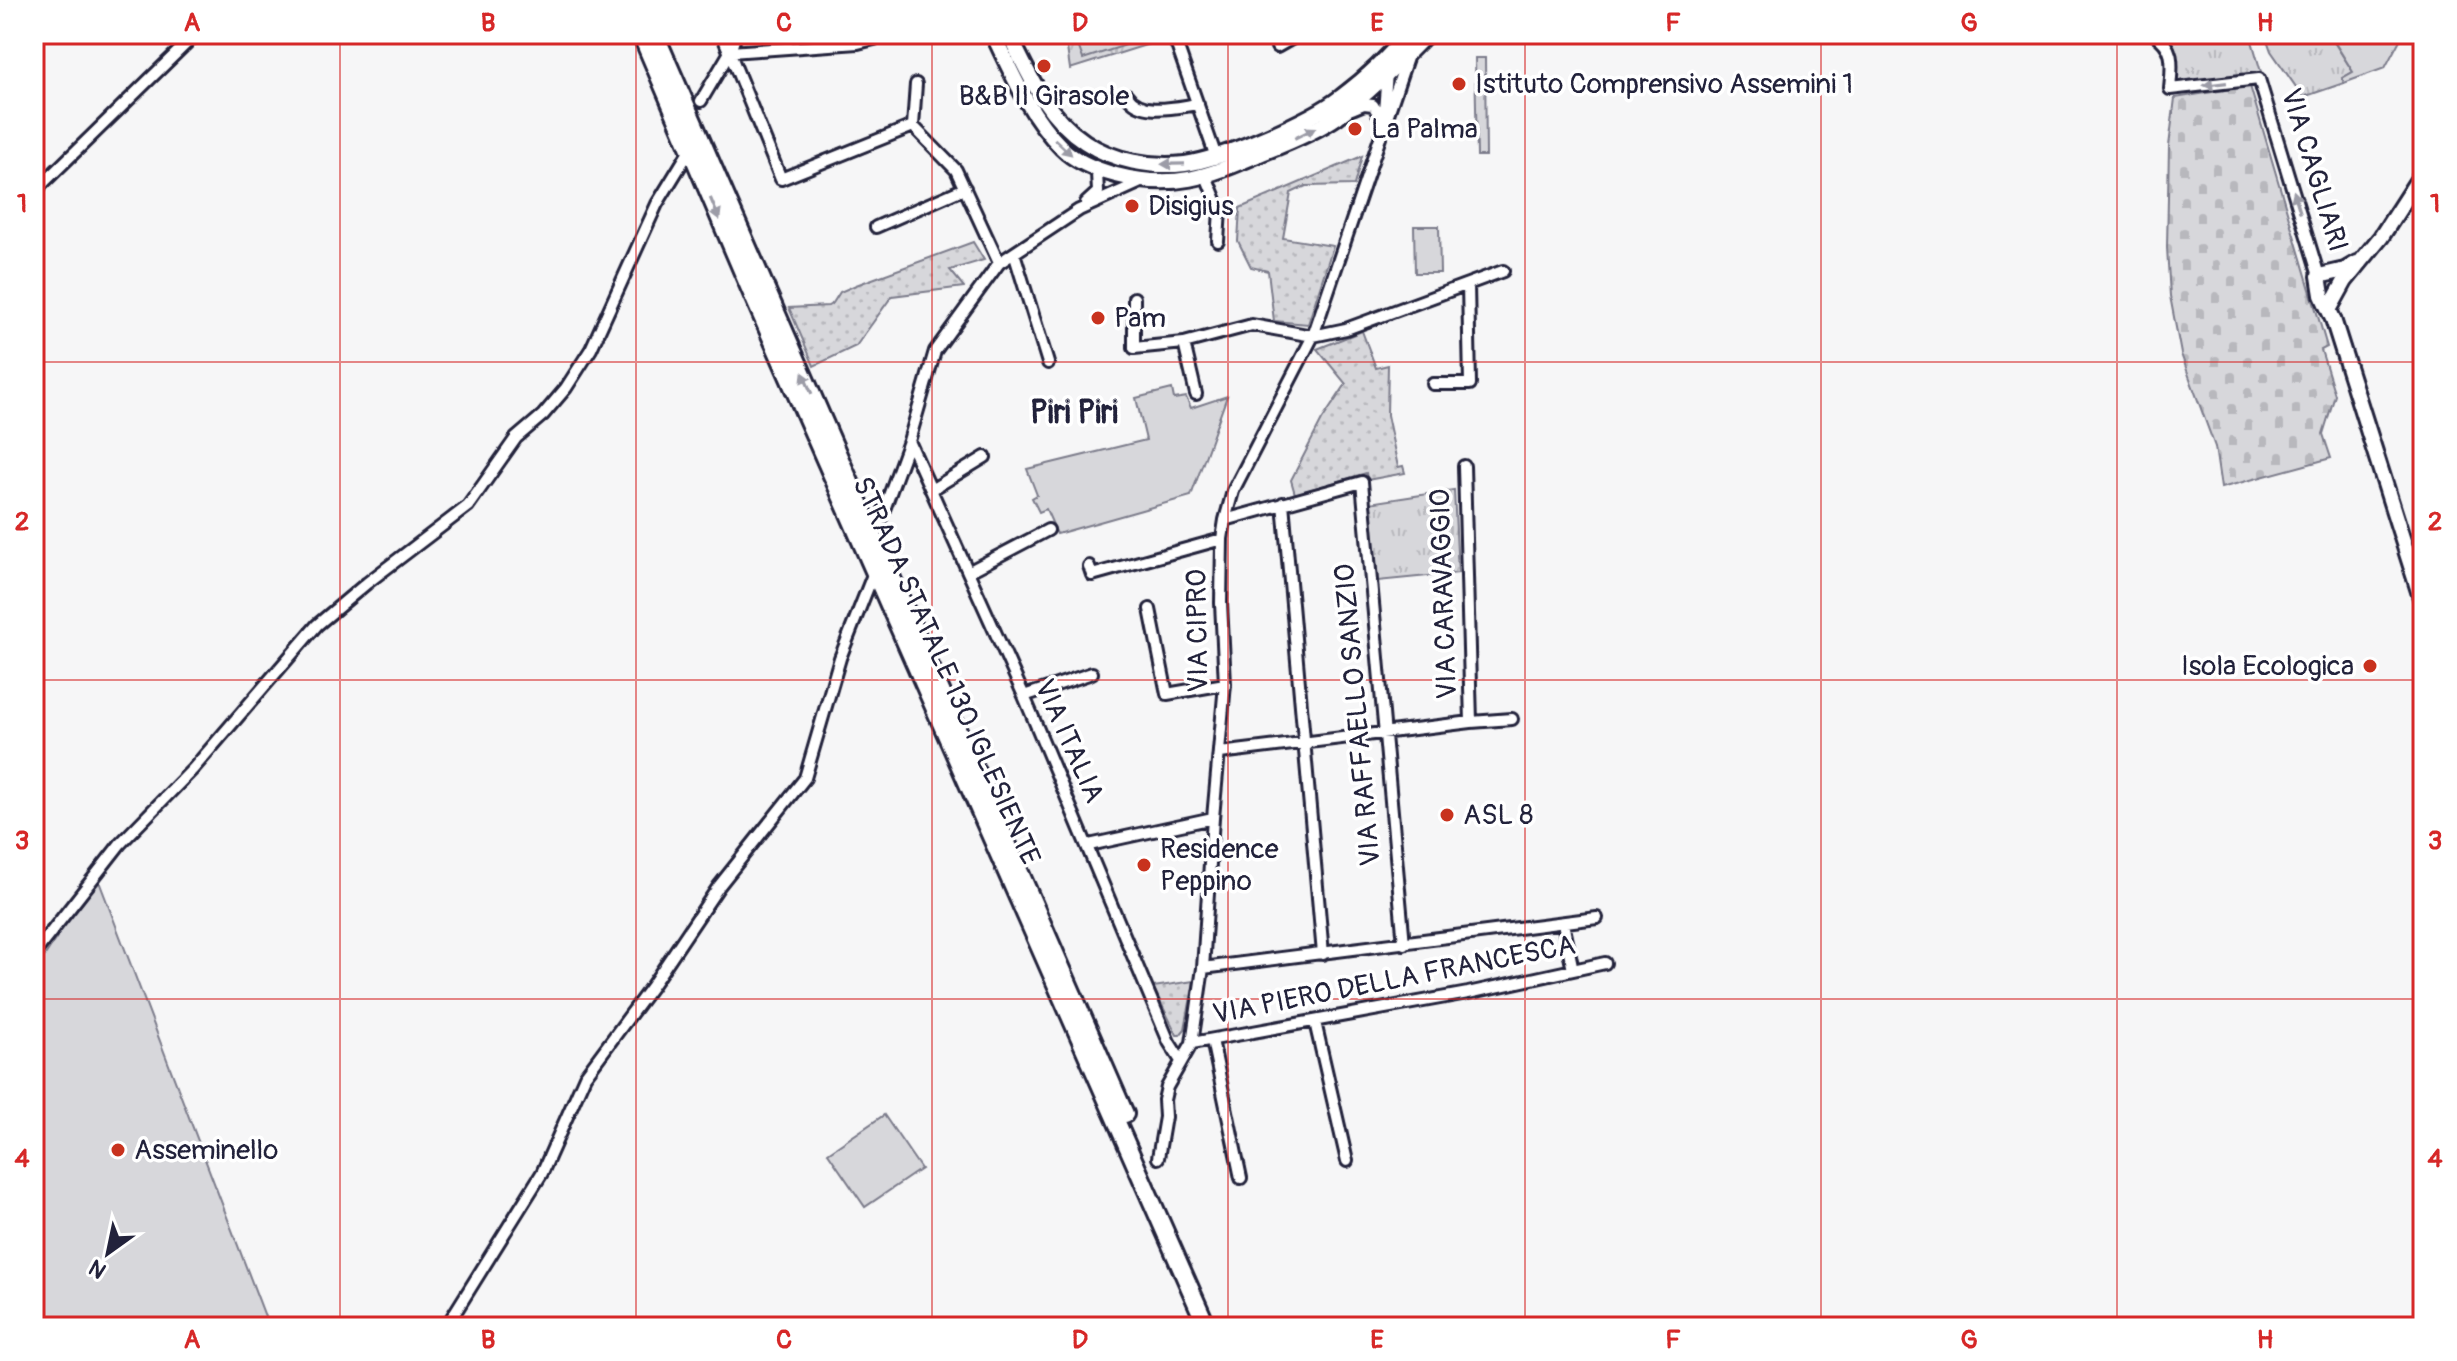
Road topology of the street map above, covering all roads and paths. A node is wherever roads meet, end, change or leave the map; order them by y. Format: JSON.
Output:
{"nodes":[{"id":1,"x":196,"y":34,"type":"edge"},
{"id":2,"x":641,"y":34,"type":"edge"},
{"id":3,"x":655,"y":34,"type":"edge"},
{"id":4,"x":722,"y":34,"type":"edge"},
{"id":5,"x":736,"y":34,"type":"edge"},
{"id":6,"x":894,"y":34,"type":"edge"},
{"id":7,"x":993,"y":34,"type":"edge"},
{"id":8,"x":1009,"y":34,"type":"edge"},
{"id":9,"x":1173,"y":34,"type":"edge"},
{"id":10,"x":1300,"y":34,"type":"edge"},
{"id":11,"x":2154,"y":34,"type":"edge"},
{"id":12,"x":1413,"y":40,"type":"edge"},
{"id":13,"x":1277,"y":47,"type":"dead end"},
{"id":14,"x":730,"y":52,"type":"junction"},
{"id":15,"x":1386,"y":76,"type":"junction"},
{"id":16,"x":916,"y":84,"type":"dead end"},
{"id":17,"x":1127,"y":95,"type":"dead end"},
{"id":18,"x":701,"y":101,"type":"dead end"},
{"id":19,"x":1198,"y":104,"type":"junction"},
{"id":20,"x":1336,"y":117,"type":"junction"},
{"id":21,"x":913,"y":126,"type":"junction"},
{"id":22,"x":1383,"y":126,"type":"junction"},
{"id":23,"x":690,"y":150,"type":"junction"},
{"id":24,"x":1216,"y":157,"type":"junction"},
{"id":25,"x":1135,"y":162,"type":"junction"},
{"id":26,"x":1090,"y":166,"type":"junction"},
{"id":27,"x":2423,"y":172,"type":"edge"},
{"id":28,"x":1114,"y":174,"type":"junction"},
{"id":29,"x":1206,"y":176,"type":"junction"},
{"id":30,"x":1141,"y":182,"type":"junction"},
{"id":31,"x":965,"y":188,"type":"junction"},
{"id":32,"x":34,"y":192,"type":"edge"},
{"id":33,"x":1098,"y":192,"type":"junction"},
{"id":34,"x":1079,"y":210,"type":"junction"},
{"id":35,"x":876,"y":227,"type":"dead end"},
{"id":36,"x":1218,"y":241,"type":"dead end"},
{"id":37,"x":1014,"y":253,"type":"junction"},
{"id":38,"x":999,"y":263,"type":"junction"},
{"id":39,"x":2357,"y":263,"type":"junction"},
{"id":40,"x":1503,"y":271,"type":"dead end"},
{"id":41,"x":2319,"y":276,"type":"junction"},
{"id":42,"x":1468,"y":284,"type":"junction"},
{"id":43,"x":1134,"y":298,"type":"dead end"},
{"id":44,"x":2329,"y":310,"type":"junction"},
{"id":45,"x":1313,"y":336,"type":"junction"},
{"id":46,"x":1184,"y":343,"type":"junction"},
{"id":47,"x":1048,"y":363,"type":"dead end"},
{"id":48,"x":1433,"y":384,"type":"dead end"},
{"id":49,"x":1196,"y":394,"type":"dead end"},
{"id":50,"x":909,"y":441,"type":"junction"},
{"id":51,"x":985,"y":457,"type":"dead end"},
{"id":52,"x":1464,"y":466,"type":"dead end"},
{"id":53,"x":931,"y":490,"type":"junction"},
{"id":54,"x":1283,"y":503,"type":"junction"},
{"id":55,"x":1225,"y":520,"type":"junction"},
{"id":56,"x":1048,"y":530,"type":"dead end"},
{"id":57,"x":874,"y":537,"type":"junction"},
{"id":58,"x":1222,"y":539,"type":"junction"},
{"id":59,"x":1089,"y":566,"type":"dead end"},
{"id":60,"x":874,"y":572,"type":"junction"},
{"id":61,"x":968,"y":572,"type":"junction"},
{"id":62,"x":2423,"y":604,"type":"edge"},
{"id":63,"x":1150,"y":609,"type":"dead end"},
{"id":64,"x":1092,"y":673,"type":"dead end"},
{"id":65,"x":1225,"y":684,"type":"junction"},
{"id":66,"x":1024,"y":696,"type":"junction"},
{"id":67,"x":1512,"y":719,"type":"dead end"},
{"id":68,"x":1471,"y":722,"type":"junction"},
{"id":69,"x":1383,"y":732,"type":"junction"},
{"id":70,"x":1304,"y":742,"type":"junction"},
{"id":71,"x":1220,"y":753,"type":"junction"},
{"id":72,"x":1213,"y":818,"type":"junction"},
{"id":73,"x":1089,"y":845,"type":"junction"},
{"id":74,"x":1597,"y":918,"type":"dead end"},
{"id":75,"x":1563,"y":923,"type":"junction"},
{"id":76,"x":1404,"y":944,"type":"junction"},
{"id":77,"x":34,"y":954,"type":"edge"},
{"id":78,"x":1323,"y":954,"type":"junction"},
{"id":79,"x":1605,"y":963,"type":"dead end"},
{"id":80,"x":1203,"y":968,"type":"junction"},
{"id":81,"x":1573,"y":970,"type":"junction"},
{"id":82,"x":1315,"y":1022,"type":"junction"},
{"id":83,"x":1212,"y":1040,"type":"junction"},
{"id":84,"x":1192,"y":1043,"type":"junction"},
{"id":85,"x":1181,"y":1061,"type":"junction"},
{"id":86,"x":1158,"y":1158,"type":"dead end"},
{"id":87,"x":1347,"y":1161,"type":"dead end"},
{"id":88,"x":1241,"y":1178,"type":"dead end"},
{"id":89,"x":446,"y":1327,"type":"edge"},
{"id":90,"x":1207,"y":1327,"type":"edge"},
{"id":91,"x":1218,"y":1327,"type":"edge"}],
"edges":[{"from":1,"to":32,"type":"street"},
{"from":2,"to":23,"type":"main road","name":"STRADA STATALE 130 IGLESIENTE"},
{"from":57,"to":3,"type":"main road","name":"STRADA STATALE 130 IGLESIENTE","one_way":true},
{"from":4,"to":14,"type":"street"},
{"from":5,"to":14,"type":"street"},
{"from":6,"to":14,"type":"street"},
{"from":7,"to":26,"type":"street","one_way":true},
{"from":8,"to":25,"type":"street"},
{"from":9,"to":19,"type":"street"},
{"from":10,"to":13,"type":"street"},
{"from":41,"to":11,"type":"street","name":"VIA CAGLIARI","one_way":true},
{"from":12,"to":15,"type":"street"},
{"from":12,"to":22,"type":"street","name":"VIA CIPRO"},
{"from":12,"to":24,"type":"street"},
{"from":14,"to":18,"type":"street"},
{"from":14,"to":21,"type":"street"},
{"from":15,"to":20,"type":"street"},
{"from":15,"to":22,"type":"street","name":"VIA CIPRO"},
{"from":16,"to":21,"type":"street"},
{"from":17,"to":19,"type":"street"},
{"from":19,"to":24,"type":"street"},
{"from":20,"to":22,"type":"street"},
{"from":29,"to":20,"type":"street","one_way":true},
{"from":21,"to":31,"type":"street"},
{"from":22,"to":45,"type":"street","name":"VIA CIPRO"},
{"from":23,"to":60,"type":"main road","name":"STRADA STATALE 130 IGLESIENTE","one_way":true},
{"from":23,"to":77,"type":"street"},
{"from":24,"to":25,"type":"street","one_way":true},
{"from":25,"to":28,"type":"street"},
{"from":26,"to":28,"type":"street"},
{"from":26,"to":33,"type":"street"},
{"from":27,"to":39,"type":"street"},
{"from":28,"to":30,"type":"street"},
{"from":28,"to":33,"type":"street"},
{"from":29,"to":30,"type":"street"},
{"from":29,"to":36,"type":"street"},
{"from":30,"to":34,"type":"street"},
{"from":31,"to":35,"type":"street"},
{"from":31,"to":38,"type":"street"},
{"from":33,"to":34,"type":"street"},
{"from":34,"to":37,"type":"street"},
{"from":37,"to":38,"type":"street"},
{"from":37,"to":47,"type":"street"},
{"from":38,"to":50,"type":"street"},
{"from":39,"to":41,"type":"street"},
{"from":39,"to":44,"type":"street"},
{"from":40,"to":42,"type":"street"},
{"from":41,"to":44,"type":"street","name":"VIA CAGLIARI"},
{"from":42,"to":45,"type":"street"},
{"from":42,"to":48,"type":"street"},
{"from":43,"to":46,"type":"street"},
{"from":44,"to":62,"type":"street","name":"VIA CAGLIARI"},
{"from":45,"to":46,"type":"street"},
{"from":45,"to":55,"type":"street","name":"VIA CIPRO"},
{"from":46,"to":49,"type":"street"},
{"from":50,"to":53,"type":"street","name":"VIA ITALIA"},
{"from":50,"to":57,"type":"street"},
{"from":51,"to":53,"type":"street"},
{"from":52,"to":68,"type":"street","name":"VIA CARAVAGGIO"},
{"from":53,"to":61,"type":"street","name":"VIA ITALIA"},
{"from":54,"to":55,"type":"street"},
{"from":54,"to":69,"type":"street","name":"VIA RAFFAELLO SANZIO"},
{"from":54,"to":70,"type":"street"},
{"from":55,"to":58,"type":"street","name":"VIA CIPRO"},
{"from":56,"to":61,"type":"street"},
{"from":57,"to":91,"type":"main road","name":"STRADA STATALE 130 IGLESIENTE"},
{"from":58,"to":59,"type":"street"},
{"from":58,"to":65,"type":"street","name":"VIA CIPRO"},
{"from":60,"to":89,"type":"street"},
{"from":60,"to":90,"type":"main road","name":"STRADA STATALE 130 IGLESIENTE"},
{"from":61,"to":66,"type":"street","name":"VIA ITALIA"},
{"from":63,"to":65,"type":"street"},
{"from":64,"to":66,"type":"street"},
{"from":65,"to":71,"type":"street","name":"VIA CIPRO"},
{"from":66,"to":73,"type":"street","name":"VIA ITALIA"},
{"from":67,"to":68,"type":"street"},
{"from":68,"to":69,"type":"street"},
{"from":69,"to":70,"type":"street"},
{"from":69,"to":76,"type":"street","name":"VIA RAFFAELLO SANZIO"},
{"from":70,"to":71,"type":"street"},
{"from":70,"to":78,"type":"street"},
{"from":71,"to":72,"type":"street","name":"VIA CIPRO"},
{"from":72,"to":73,"type":"street"},
{"from":72,"to":80,"type":"street","name":"VIA CIPRO"},
{"from":73,"to":85,"type":"street","name":"VIA ITALIA"},
{"from":74,"to":75,"type":"street"},
{"from":75,"to":76,"type":"street"},
{"from":75,"to":81,"type":"street"},
{"from":76,"to":78,"type":"street"},
{"from":78,"to":80,"type":"street"},
{"from":79,"to":81,"type":"street","name":"VIA PIERO DELLA FRANCESCA"},
{"from":80,"to":84,"type":"street","name":"VIA CIPRO"},
{"from":81,"to":82,"type":"street","name":"VIA PIERO DELLA FRANCESCA"},
{"from":82,"to":83,"type":"street","name":"VIA PIERO DELLA FRANCESCA"},
{"from":82,"to":87,"type":"street"},
{"from":83,"to":84,"type":"street","name":"VIA PIERO DELLA FRANCESCA"},
{"from":83,"to":88,"type":"street"},
{"from":84,"to":85,"type":"street","name":"VIA CIPRO"},
{"from":85,"to":86,"type":"street","name":"VIA CIPRO"}]}
